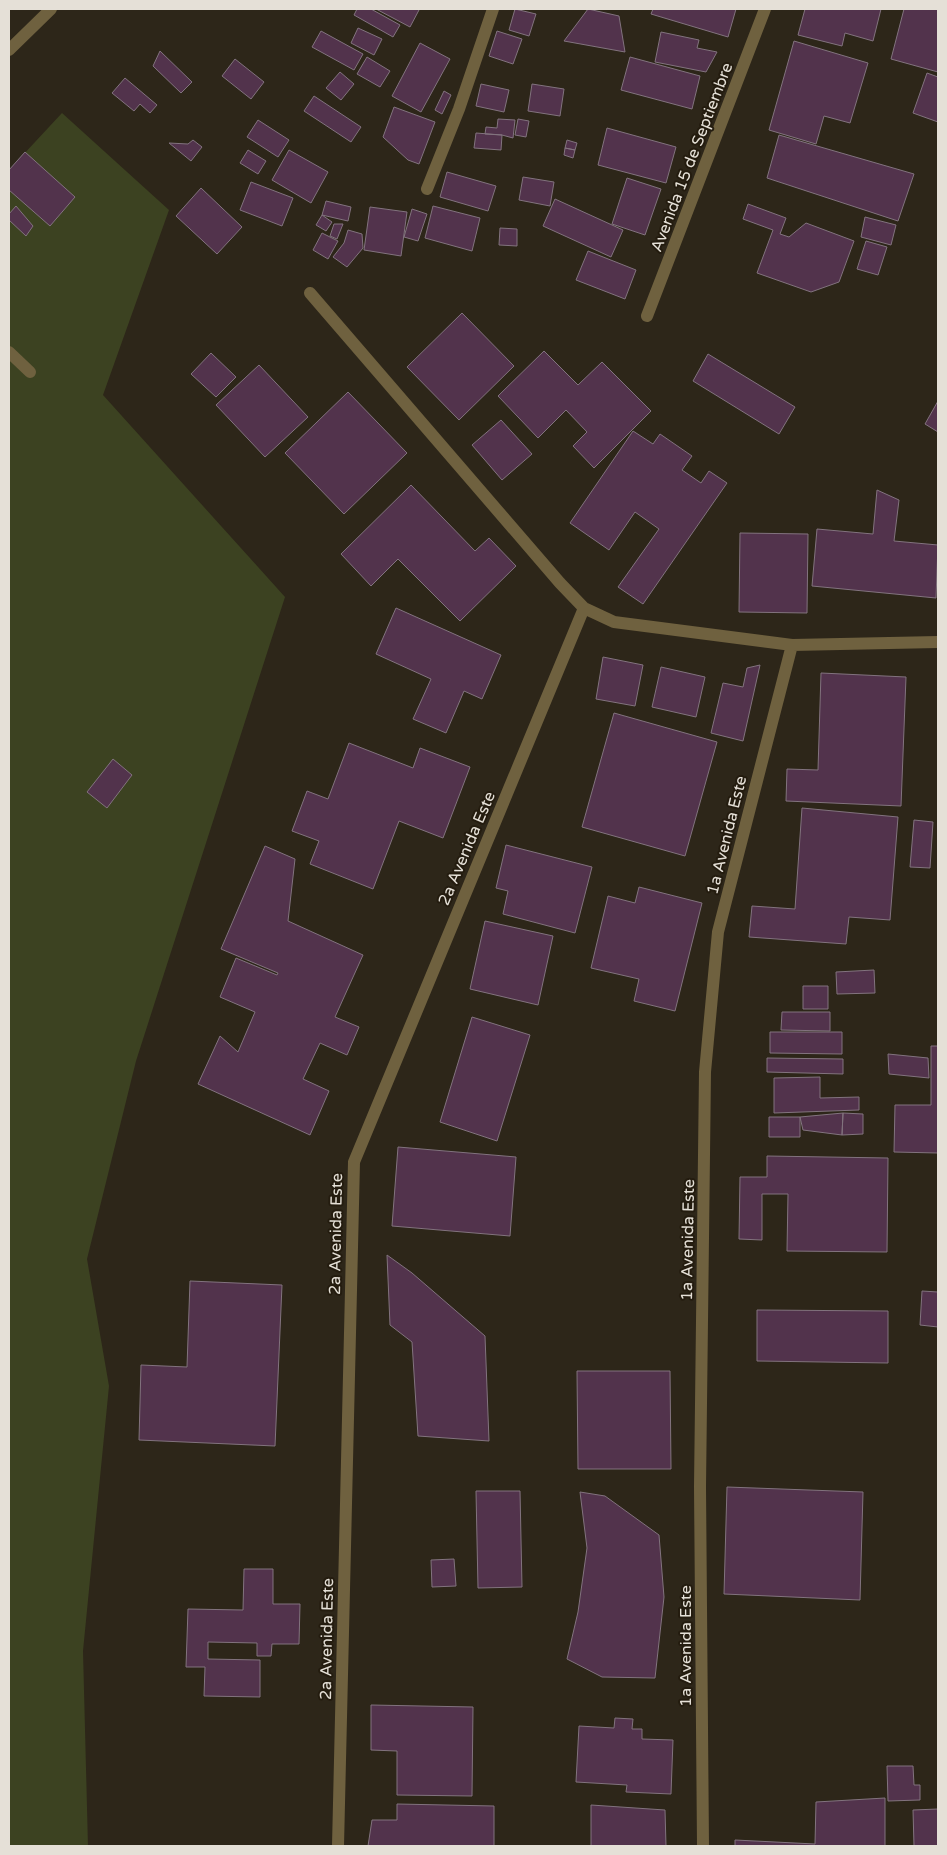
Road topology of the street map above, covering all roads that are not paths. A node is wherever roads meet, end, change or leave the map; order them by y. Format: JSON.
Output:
{"nodes":[{"id":1,"x":51,"y":9,"type":"edge"},
{"id":2,"x":493,"y":9,"type":"edge"},
{"id":3,"x":765,"y":9,"type":"edge"},
{"id":4,"x":9,"y":50,"type":"edge"},
{"id":5,"x":427,"y":189,"type":"dead end"},
{"id":6,"x":310,"y":293,"type":"dead end"},
{"id":7,"x":647,"y":316,"type":"dead end"},
{"id":8,"x":9,"y":352,"type":"edge"},
{"id":9,"x":30,"y":372,"type":"dead end"},
{"id":10,"x":584,"y":608,"type":"junction"},
{"id":11,"x":938,"y":642,"type":"edge"},
{"id":12,"x":792,"y":645,"type":"junction"},
{"id":13,"x":338,"y":1846,"type":"edge"},
{"id":14,"x":703,"y":1846,"type":"edge"}],
"edges":[{"from":1,"to":4,"type":"street"},
{"from":2,"to":5,"type":"street"},
{"from":3,"to":7,"type":"street","name":"Avenida 15 de Septiembre"},
{"from":6,"to":10,"type":"street"},
{"from":8,"to":9,"type":"street"},
{"from":10,"to":12,"type":"street"},
{"from":10,"to":13,"type":"street","name":"2a Avenida Este"},
{"from":11,"to":12,"type":"street"},
{"from":12,"to":14,"type":"street","name":"1a Avenida Este"}]}
